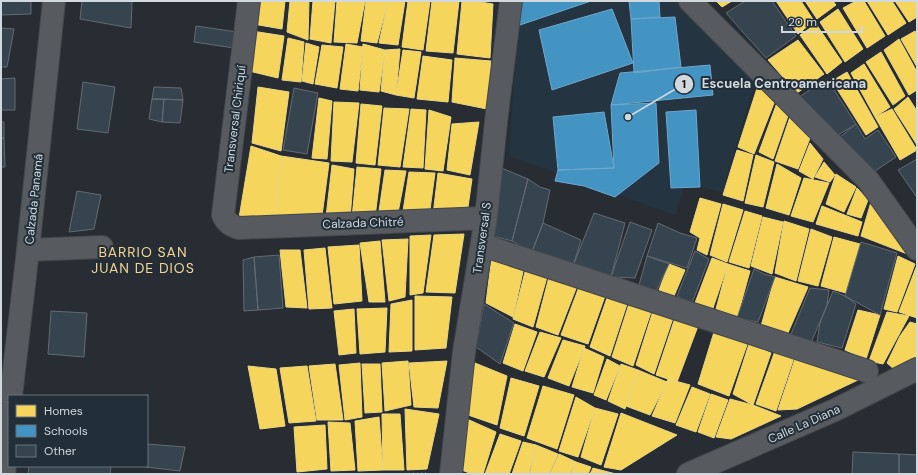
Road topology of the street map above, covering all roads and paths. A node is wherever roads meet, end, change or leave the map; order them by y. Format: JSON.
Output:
{"nodes":[{"id":1,"x":54,"y":1,"type":"edge"},
{"id":2,"x":249,"y":1,"type":"edge"},
{"id":3,"x":511,"y":1,"type":"edge"},
{"id":4,"x":690,"y":1,"type":"edge"},
{"id":5,"x":486,"y":218,"type":"junction"},
{"id":6,"x":239,"y":228,"type":"joint"},
{"id":7,"x":482,"y":245,"type":"junction"},
{"id":8,"x":102,"y":247,"type":"dead end"},
{"id":9,"x":917,"y":249,"type":"edge"},
{"id":10,"x":28,"y":250,"type":"junction"},
{"id":11,"x":917,"y":369,"type":"edge"},
{"id":12,"x":867,"y":371,"type":"dead end"},
{"id":13,"x":11,"y":395,"type":"edge"},
{"id":14,"x":8,"y":430,"type":"edge"},
{"id":15,"x":4,"y":474,"type":"edge"},
{"id":16,"x":451,"y":474,"type":"edge"},
{"id":17,"x":688,"y":474,"type":"edge"}],
"edges":[{"from":1,"to":10,"type":"street","name":"Calzada Panamá"},
{"from":2,"to":6,"type":"street","name":"Transversal Chiriquí"},
{"from":3,"to":5,"type":"street","name":"Transversal S"},
{"from":4,"to":9,"type":"street"},
{"from":5,"to":6,"type":"street","name":"Calzada Chitré"},
{"from":5,"to":7,"type":"street","name":"Transversal S"},
{"from":7,"to":12,"type":"street"},
{"from":7,"to":16,"type":"street","name":"Transversal S"},
{"from":8,"to":10,"type":"street"},
{"from":10,"to":13,"type":"street","name":"Calzada Panamá"},
{"from":11,"to":17,"type":"street","name":"Calle La Diana"},
{"from":14,"to":15,"type":"street"}]}
